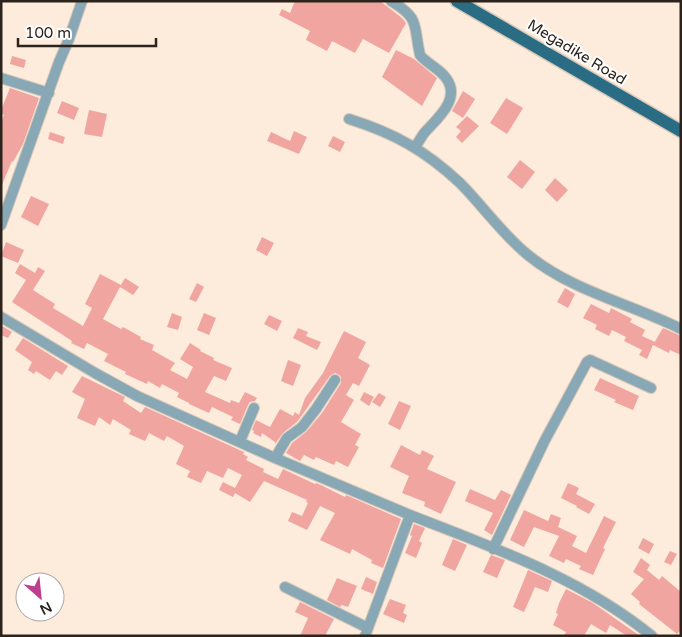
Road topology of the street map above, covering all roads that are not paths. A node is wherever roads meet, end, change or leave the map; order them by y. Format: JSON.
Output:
{"nodes":[{"id":1,"x":82,"y":1,"type":"edge"},
{"id":2,"x":391,"y":1,"type":"edge"},
{"id":3,"x":457,"y":1,"type":"edge"},
{"id":4,"x":1,"y":78,"type":"edge"},
{"id":5,"x":49,"y":93,"type":"junction"},
{"id":6,"x":349,"y":119,"type":"dead end"},
{"id":7,"x":681,"y":131,"type":"edge"},
{"id":8,"x":415,"y":147,"type":"junction"},
{"id":9,"x":1,"y":225,"type":"edge"},
{"id":10,"x":1,"y":318,"type":"edge"},
{"id":11,"x":681,"y":330,"type":"edge"},
{"id":12,"x":335,"y":380,"type":"dead end"},
{"id":13,"x":651,"y":388,"type":"dead end"},
{"id":14,"x":254,"y":408,"type":"dead end"},
{"id":15,"x":240,"y":441,"type":"junction"},
{"id":16,"x":275,"y":458,"type":"junction"},
{"id":17,"x":410,"y":515,"type":"junction"},
{"id":18,"x":493,"y":549,"type":"junction"},
{"id":19,"x":285,"y":587,"type":"dead end"},
{"id":20,"x":366,"y":632,"type":"edge"},
{"id":21,"x":652,"y":636,"type":"edge"}],
"edges":[{"from":1,"to":5,"type":"street"},
{"from":2,"to":8,"type":"street"},
{"from":3,"to":7,"type":"main road","name":"Megadike Road"},
{"from":4,"to":5,"type":"street"},
{"from":5,"to":9,"type":"street"},
{"from":6,"to":8,"type":"street"},
{"from":8,"to":11,"type":"street"},
{"from":10,"to":15,"type":"street"},
{"from":12,"to":16,"type":"street"},
{"from":13,"to":18,"type":"street"},
{"from":14,"to":15,"type":"street"},
{"from":15,"to":16,"type":"street"},
{"from":16,"to":17,"type":"street"},
{"from":17,"to":18,"type":"street"},
{"from":17,"to":20,"type":"street"},
{"from":18,"to":21,"type":"street"},
{"from":19,"to":20,"type":"street"}]}
